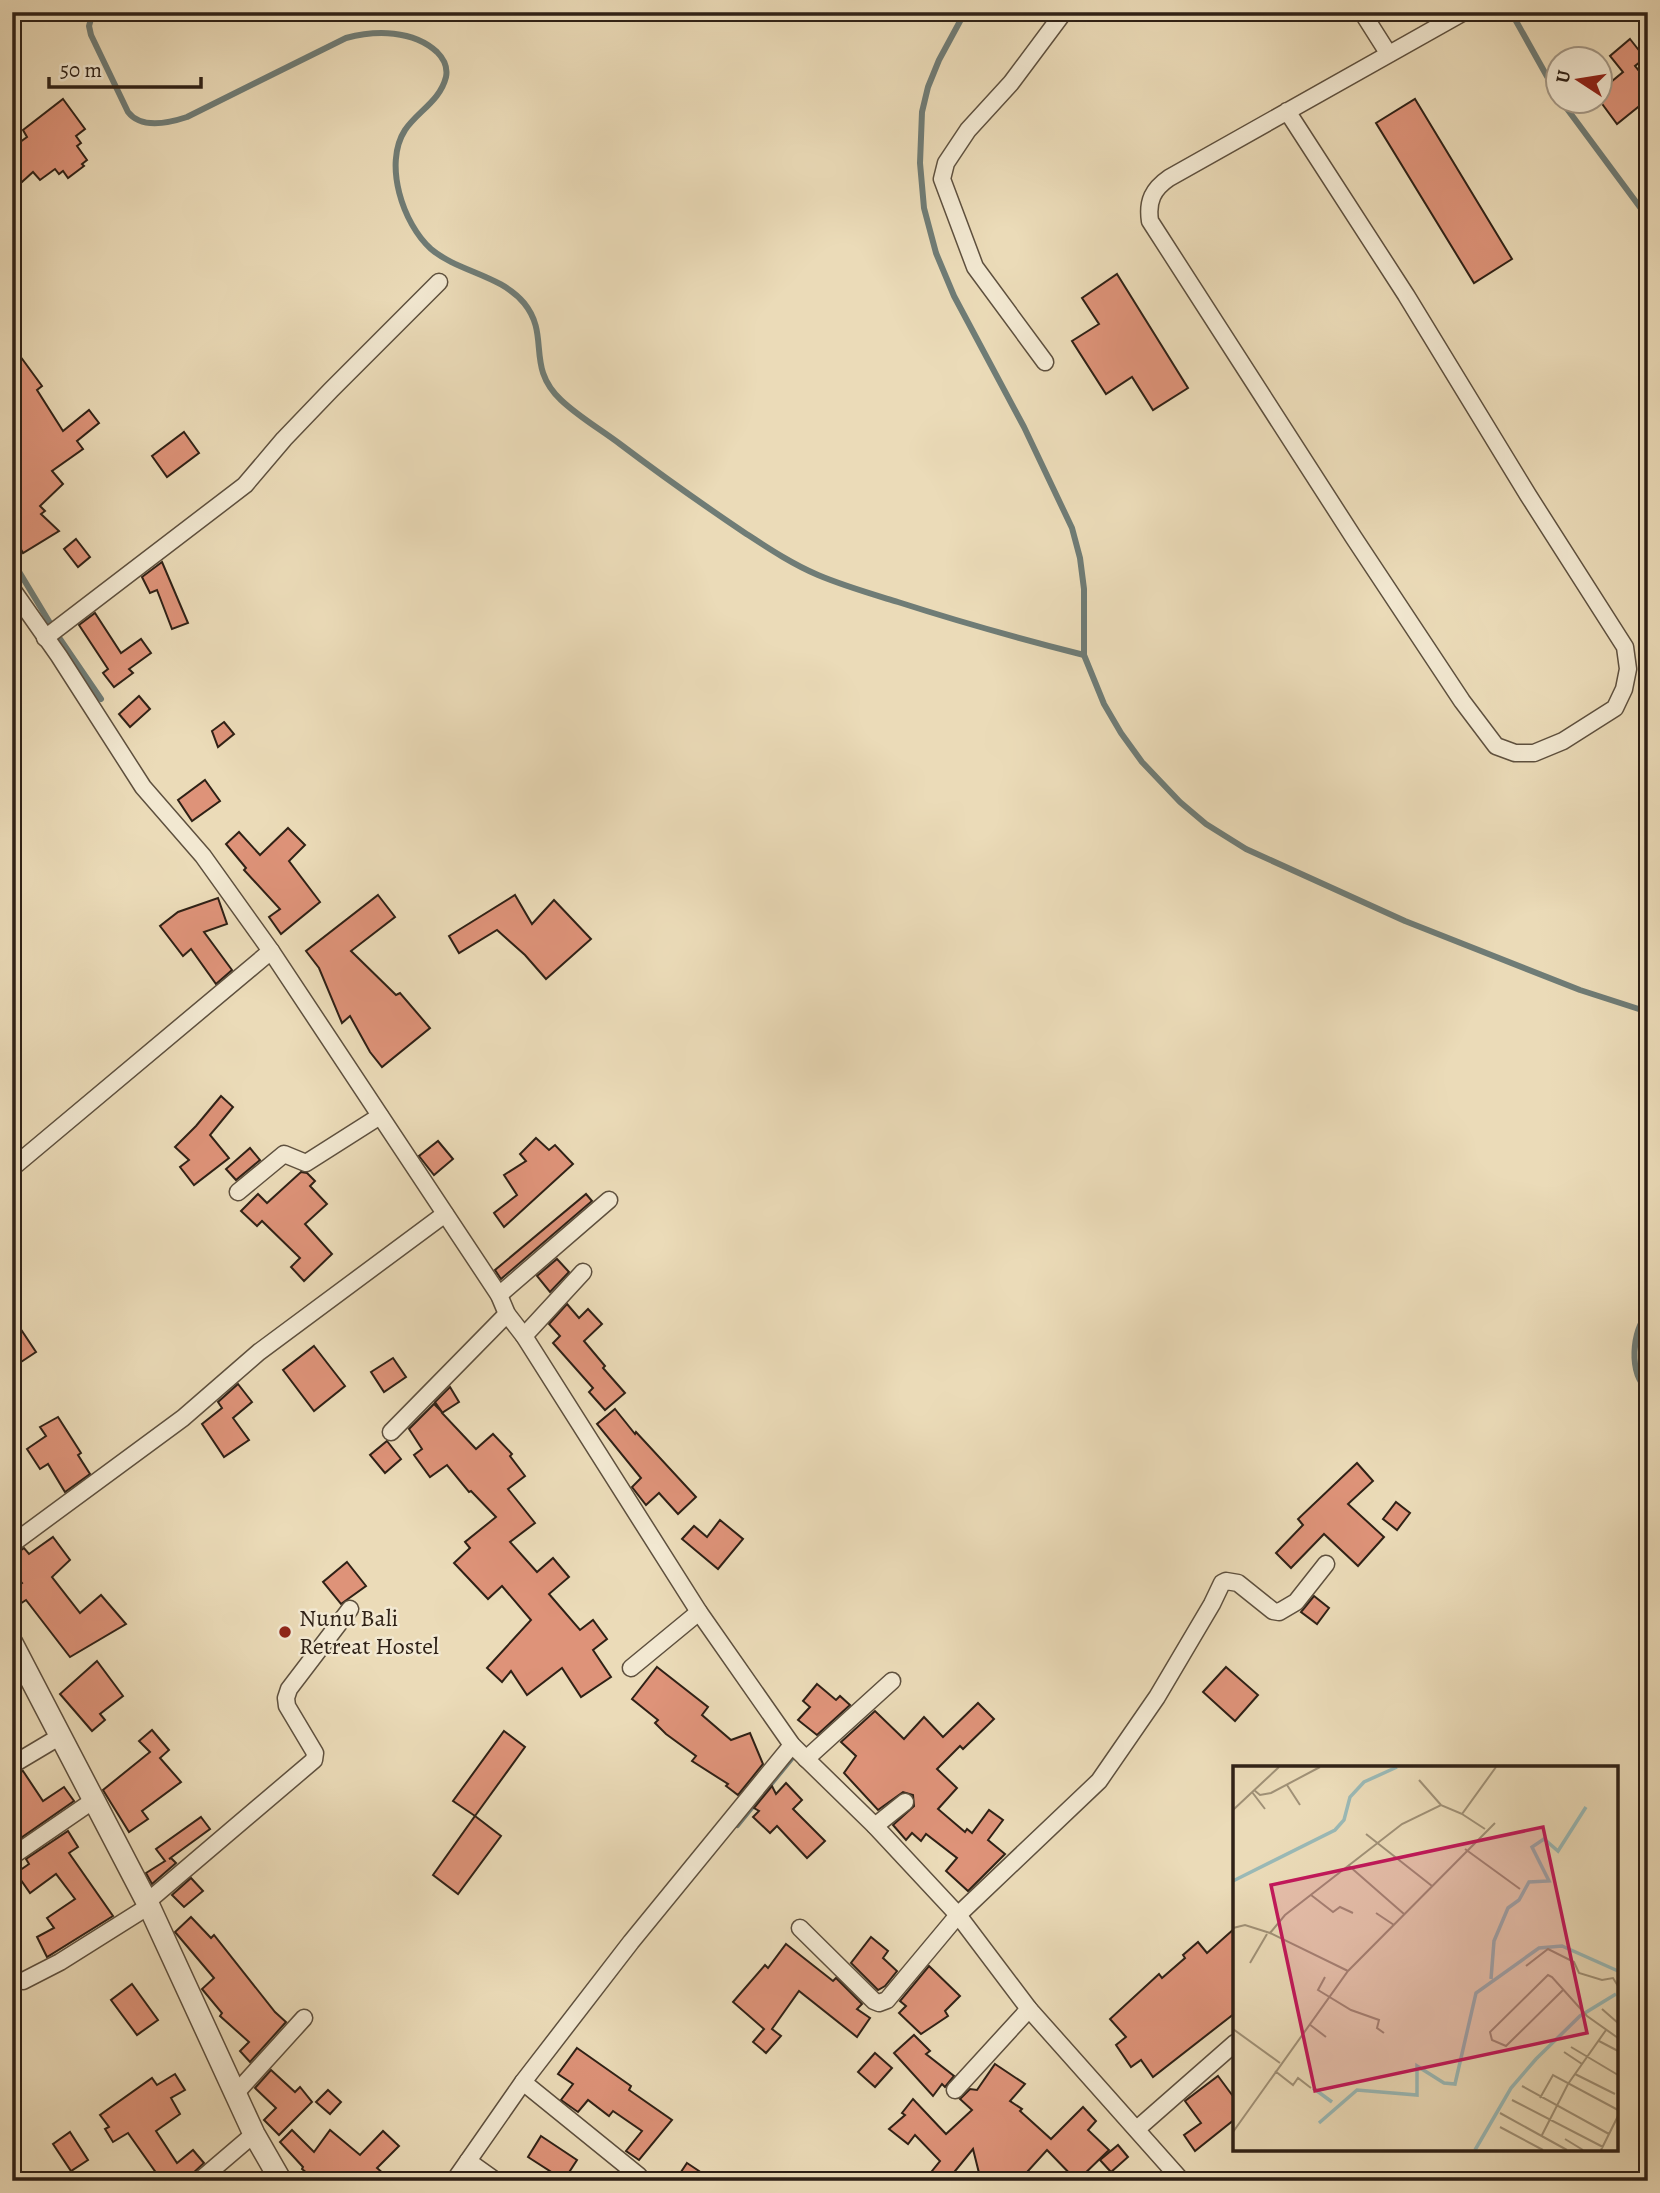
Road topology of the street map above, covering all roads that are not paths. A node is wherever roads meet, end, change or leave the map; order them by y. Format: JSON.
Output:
{"nodes":[{"id":1,"x":1064,"y":12,"type":"edge"},
{"id":2,"x":1362,"y":12,"type":"edge"},
{"id":3,"x":1464,"y":12,"type":"edge"},
{"id":4,"x":1388,"y":53,"type":"junction"},
{"id":5,"x":1287,"y":111,"type":"junction"},
{"id":6,"x":439,"y":282,"type":"dead end"},
{"id":7,"x":1045,"y":362,"type":"dead end"},
{"id":8,"x":12,"y":589,"type":"edge"},
{"id":9,"x":45,"y":638,"type":"junction"},
{"id":10,"x":271,"y":951,"type":"junction"},
{"id":11,"x":380,"y":1116,"type":"junction"},
{"id":12,"x":12,"y":1168,"type":"edge"},
{"id":13,"x":238,"y":1192,"type":"dead end"},
{"id":14,"x":609,"y":1199,"type":"dead end"},
{"id":15,"x":445,"y":1214,"type":"junction"},
{"id":16,"x":583,"y":1272,"type":"dead end"},
{"id":17,"x":499,"y":1295,"type":"junction"},
{"id":18,"x":507,"y":1314,"type":"junction"},
{"id":19,"x":524,"y":1336,"type":"junction"},
{"id":20,"x":391,"y":1432,"type":"dead end"},
{"id":21,"x":12,"y":1544,"type":"edge"},
{"id":22,"x":1326,"y":1564,"type":"dead end"},
{"id":23,"x":350,"y":1609,"type":"dead end"},
{"id":24,"x":699,"y":1612,"type":"junction"},
{"id":25,"x":12,"y":1643,"type":"edge"},
{"id":26,"x":631,"y":1668,"type":"dead end"},
{"id":27,"x":892,"y":1681,"type":"dead end"},
{"id":28,"x":59,"y":1737,"type":"junction"},
{"id":29,"x":792,"y":1745,"type":"junction"},
{"id":30,"x":806,"y":1759,"type":"junction"},
{"id":31,"x":12,"y":1765,"type":"edge"},
{"id":32,"x":94,"y":1800,"type":"junction"},
{"id":33,"x":905,"y":1802,"type":"dead end"},
{"id":34,"x":875,"y":1826,"type":"junction"},
{"id":35,"x":14,"y":1855,"type":"edge"},
{"id":36,"x":148,"y":1904,"type":"junction"},
{"id":37,"x":958,"y":1915,"type":"junction"},
{"id":38,"x":800,"y":1927,"type":"dead end"},
{"id":39,"x":23,"y":1981,"type":"dead end"},
{"id":40,"x":1029,"y":2009,"type":"junction"},
{"id":41,"x":304,"y":2018,"type":"dead end"},
{"id":42,"x":1233,"y":2045,"type":"edge"},
{"id":43,"x":523,"y":2082,"type":"junction"},
{"id":44,"x":955,"y":2090,"type":"dead end"},
{"id":45,"x":236,"y":2093,"type":"junction"},
{"id":46,"x":1137,"y":2129,"type":"junction"},
{"id":47,"x":254,"y":2134,"type":"junction"},
{"id":48,"x":468,"y":2161,"type":"junction"},
{"id":49,"x":639,"y":2176,"type":"dead end"},
{"id":50,"x":199,"y":2181,"type":"edge"},
{"id":51,"x":281,"y":2181,"type":"edge"},
{"id":52,"x":454,"y":2181,"type":"edge"},
{"id":53,"x":496,"y":2181,"type":"edge"},
{"id":54,"x":1182,"y":2181,"type":"edge"}],
"edges":[{"from":1,"to":7,"type":"street"},
{"from":2,"to":4,"type":"street"},
{"from":3,"to":4,"type":"street"},
{"from":4,"to":5,"type":"street"},
{"from":5,"to":5,"type":"street"},
{"from":6,"to":9,"type":"street"},
{"from":8,"to":9,"type":"street"},
{"from":9,"to":10,"type":"street"},
{"from":10,"to":11,"type":"street"},
{"from":10,"to":12,"type":"street"},
{"from":11,"to":13,"type":"street"},
{"from":11,"to":15,"type":"street"},
{"from":14,"to":17,"type":"street"},
{"from":15,"to":17,"type":"street"},
{"from":15,"to":21,"type":"street"},
{"from":16,"to":19,"type":"street"},
{"from":17,"to":18,"type":"street"},
{"from":18,"to":19,"type":"street"},
{"from":18,"to":20,"type":"street"},
{"from":19,"to":24,"type":"street"},
{"from":22,"to":37,"type":"street"},
{"from":23,"to":36,"type":"street"},
{"from":24,"to":26,"type":"street"},
{"from":24,"to":29,"type":"street"},
{"from":25,"to":28,"type":"street"},
{"from":27,"to":30,"type":"street"},
{"from":28,"to":31,"type":"street"},
{"from":28,"to":32,"type":"street"},
{"from":29,"to":30,"type":"street"},
{"from":29,"to":43,"type":"street"},
{"from":30,"to":34,"type":"street"},
{"from":32,"to":35,"type":"street"},
{"from":32,"to":36,"type":"street"},
{"from":33,"to":34,"type":"street"},
{"from":34,"to":37,"type":"street"},
{"from":36,"to":39,"type":"street"},
{"from":36,"to":45,"type":"street"},
{"from":37,"to":38,"type":"street"},
{"from":37,"to":40,"type":"street"},
{"from":40,"to":44,"type":"street"},
{"from":40,"to":46,"type":"street"},
{"from":41,"to":45,"type":"street"},
{"from":42,"to":46,"type":"street"},
{"from":43,"to":48,"type":"street"},
{"from":43,"to":49,"type":"street"},
{"from":45,"to":47,"type":"street"},
{"from":46,"to":54,"type":"street"},
{"from":47,"to":50,"type":"street"},
{"from":47,"to":51,"type":"street"},
{"from":48,"to":52,"type":"street"},
{"from":48,"to":53,"type":"street"}]}
